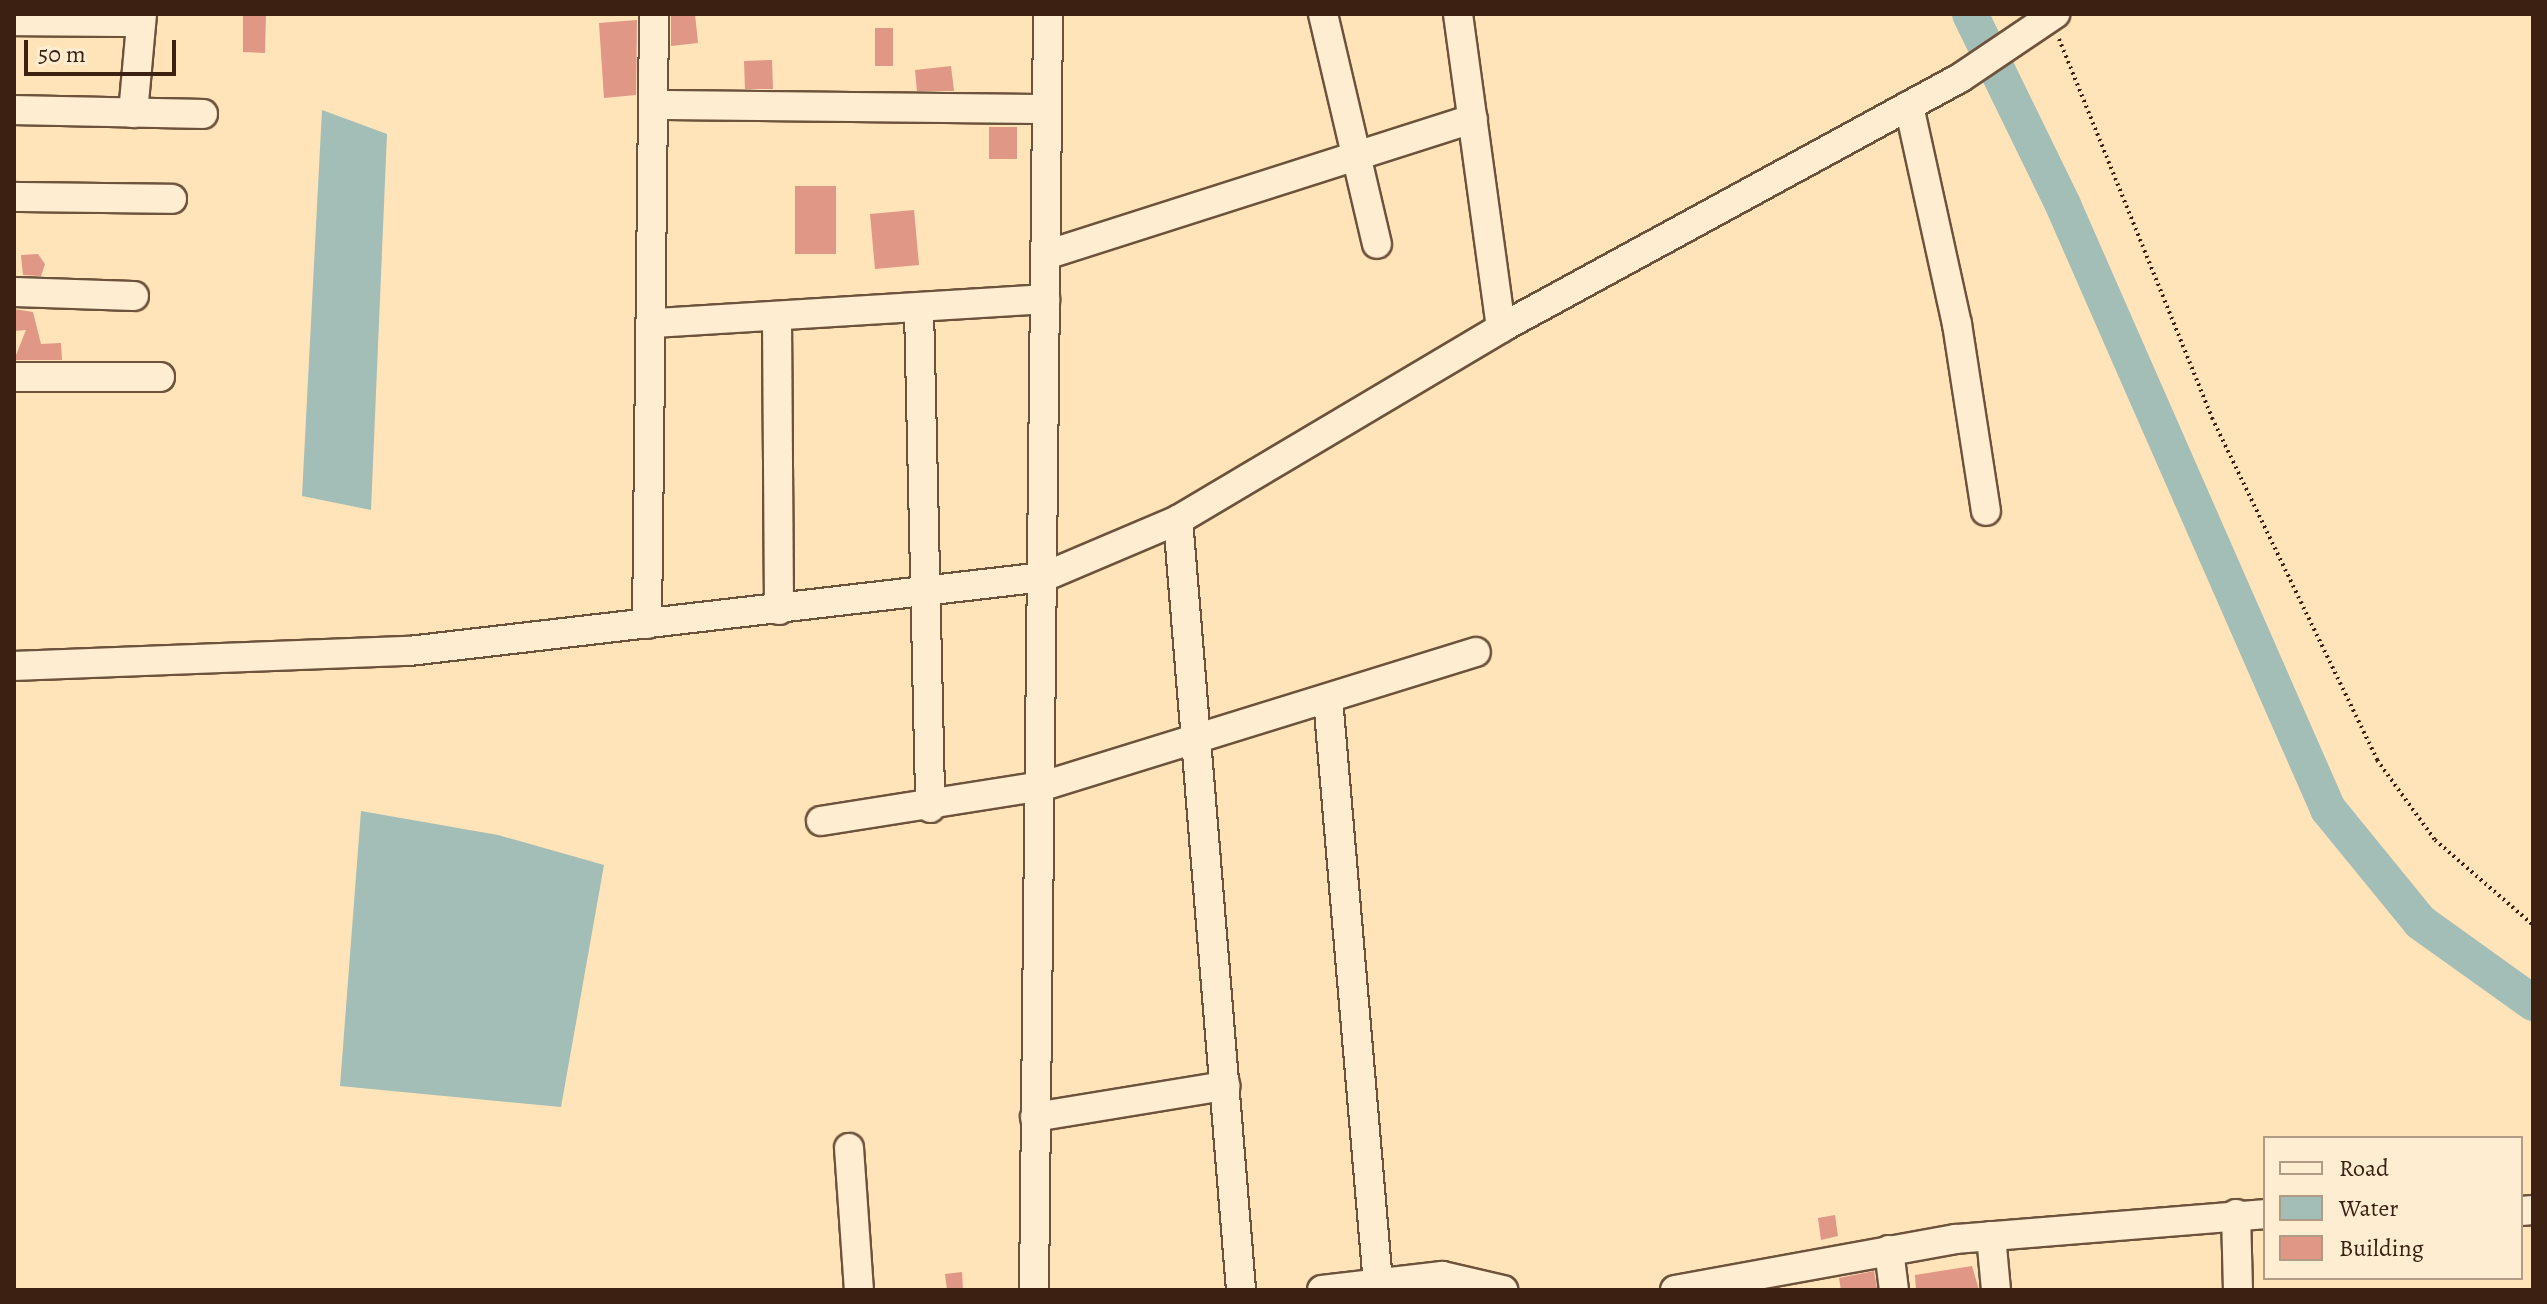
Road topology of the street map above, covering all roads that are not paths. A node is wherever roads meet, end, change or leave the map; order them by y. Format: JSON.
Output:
{"nodes":[{"id":1,"x":654,"y":14,"type":"edge"},
{"id":2,"x":1048,"y":14,"type":"edge"},
{"id":3,"x":1323,"y":14,"type":"edge"},
{"id":4,"x":1458,"y":14,"type":"edge"},
{"id":5,"x":2053,"y":16,"type":"edge"},
{"id":6,"x":141,"y":18,"type":"edge"},
{"id":7,"x":14,"y":21,"type":"edge"},
{"id":8,"x":657,"y":105,"type":"junction"},
{"id":9,"x":1909,"y":106,"type":"junction"},
{"id":10,"x":1047,"y":109,"type":"junction"},
{"id":11,"x":14,"y":110,"type":"edge"},
{"id":12,"x":133,"y":113,"type":"junction"},
{"id":13,"x":203,"y":114,"type":"dead end"},
{"id":14,"x":1473,"y":119,"type":"junction"},
{"id":15,"x":1356,"y":155,"type":"junction"},
{"id":16,"x":14,"y":197,"type":"edge"},
{"id":17,"x":172,"y":199,"type":"dead end"},
{"id":18,"x":1377,"y":244,"type":"dead end"},
{"id":19,"x":1046,"y":255,"type":"junction"},
{"id":20,"x":14,"y":292,"type":"edge"},
{"id":21,"x":134,"y":296,"type":"dead end"},
{"id":22,"x":1045,"y":299,"type":"junction"},
{"id":23,"x":919,"y":309,"type":"junction"},
{"id":24,"x":777,"y":319,"type":"junction"},
{"id":25,"x":655,"y":323,"type":"junction"},
{"id":26,"x":1501,"y":328,"type":"junction"},
{"id":27,"x":14,"y":377,"type":"edge"},
{"id":28,"x":160,"y":377,"type":"dead end"},
{"id":29,"x":1986,"y":511,"type":"dead end"},
{"id":30,"x":1178,"y":520,"type":"junction"},
{"id":31,"x":1044,"y":577,"type":"junction"},
{"id":32,"x":927,"y":595,"type":"junction"},
{"id":33,"x":779,"y":610,"type":"junction"},
{"id":34,"x":647,"y":624,"type":"junction"},
{"id":35,"x":1476,"y":652,"type":"dead end"},
{"id":36,"x":14,"y":666,"type":"edge"},
{"id":37,"x":1328,"y":699,"type":"junction"},
{"id":38,"x":1197,"y":744,"type":"junction"},
{"id":39,"x":1043,"y":786,"type":"junction"},
{"id":40,"x":930,"y":808,"type":"junction"},
{"id":41,"x":821,"y":821,"type":"dead end"},
{"id":42,"x":1225,"y":1086,"type":"junction"},
{"id":43,"x":1035,"y":1117,"type":"junction"},
{"id":44,"x":849,"y":1148,"type":"dead end"},
{"id":45,"x":2236,"y":1214,"type":"junction"},
{"id":46,"x":2263,"y":1214,"type":"edge"},
{"id":47,"x":1991,"y":1236,"type":"junction"},
{"id":48,"x":1889,"y":1250,"type":"junction"},
{"id":49,"x":1378,"y":1283,"type":"junction"},
{"id":50,"x":1469,"y":1283,"type":"edge"},
{"id":51,"x":1744,"y":1283,"type":"edge"},
{"id":52,"x":859,"y":1290,"type":"edge"},
{"id":53,"x":1034,"y":1290,"type":"edge"},
{"id":54,"x":1241,"y":1290,"type":"edge"},
{"id":55,"x":1322,"y":1290,"type":"edge"},
{"id":56,"x":1503,"y":1290,"type":"edge"},
{"id":57,"x":1675,"y":1290,"type":"edge"},
{"id":58,"x":1894,"y":1290,"type":"edge"},
{"id":59,"x":1996,"y":1290,"type":"edge"},
{"id":60,"x":2238,"y":1290,"type":"edge"}],
"edges":[{"from":1,"to":8,"type":"street"},
{"from":2,"to":10,"type":"street"},
{"from":3,"to":15,"type":"street"},
{"from":4,"to":14,"type":"street"},
{"from":5,"to":9,"type":"street"},
{"from":6,"to":7,"type":"street"},
{"from":6,"to":12,"type":"street"},
{"from":8,"to":10,"type":"street"},
{"from":8,"to":25,"type":"street"},
{"from":9,"to":26,"type":"street"},
{"from":9,"to":29,"type":"street"},
{"from":10,"to":19,"type":"street"},
{"from":11,"to":12,"type":"street"},
{"from":12,"to":13,"type":"street"},
{"from":14,"to":15,"type":"street"},
{"from":14,"to":26,"type":"street"},
{"from":15,"to":18,"type":"street"},
{"from":15,"to":19,"type":"street"},
{"from":16,"to":17,"type":"street"},
{"from":19,"to":22,"type":"street"},
{"from":20,"to":21,"type":"street"},
{"from":22,"to":23,"type":"street"},
{"from":22,"to":31,"type":"street"},
{"from":23,"to":24,"type":"street"},
{"from":23,"to":32,"type":"street"},
{"from":24,"to":25,"type":"street"},
{"from":24,"to":33,"type":"street"},
{"from":25,"to":34,"type":"street"},
{"from":26,"to":30,"type":"street"},
{"from":27,"to":28,"type":"street"},
{"from":30,"to":31,"type":"street"},
{"from":30,"to":38,"type":"street"},
{"from":31,"to":32,"type":"street"},
{"from":31,"to":39,"type":"street"},
{"from":32,"to":33,"type":"street"},
{"from":32,"to":40,"type":"street"},
{"from":33,"to":34,"type":"street"},
{"from":34,"to":36,"type":"street"},
{"from":35,"to":37,"type":"street"},
{"from":37,"to":38,"type":"street"},
{"from":37,"to":49,"type":"street"},
{"from":38,"to":39,"type":"street"},
{"from":38,"to":42,"type":"street"},
{"from":39,"to":40,"type":"street"},
{"from":39,"to":43,"type":"street"},
{"from":40,"to":41,"type":"street"},
{"from":42,"to":43,"type":"street"},
{"from":42,"to":54,"type":"street"},
{"from":43,"to":53,"type":"street"},
{"from":44,"to":52,"type":"street"},
{"from":45,"to":46,"type":"street"},
{"from":45,"to":47,"type":"street"},
{"from":45,"to":60,"type":"street"},
{"from":47,"to":48,"type":"street"},
{"from":47,"to":59,"type":"street"},
{"from":48,"to":51,"type":"street"},
{"from":48,"to":58,"type":"street"},
{"from":49,"to":50,"type":"street"},
{"from":49,"to":55,"type":"street"},
{"from":50,"to":56,"type":"street"},
{"from":51,"to":57,"type":"street"}]}
